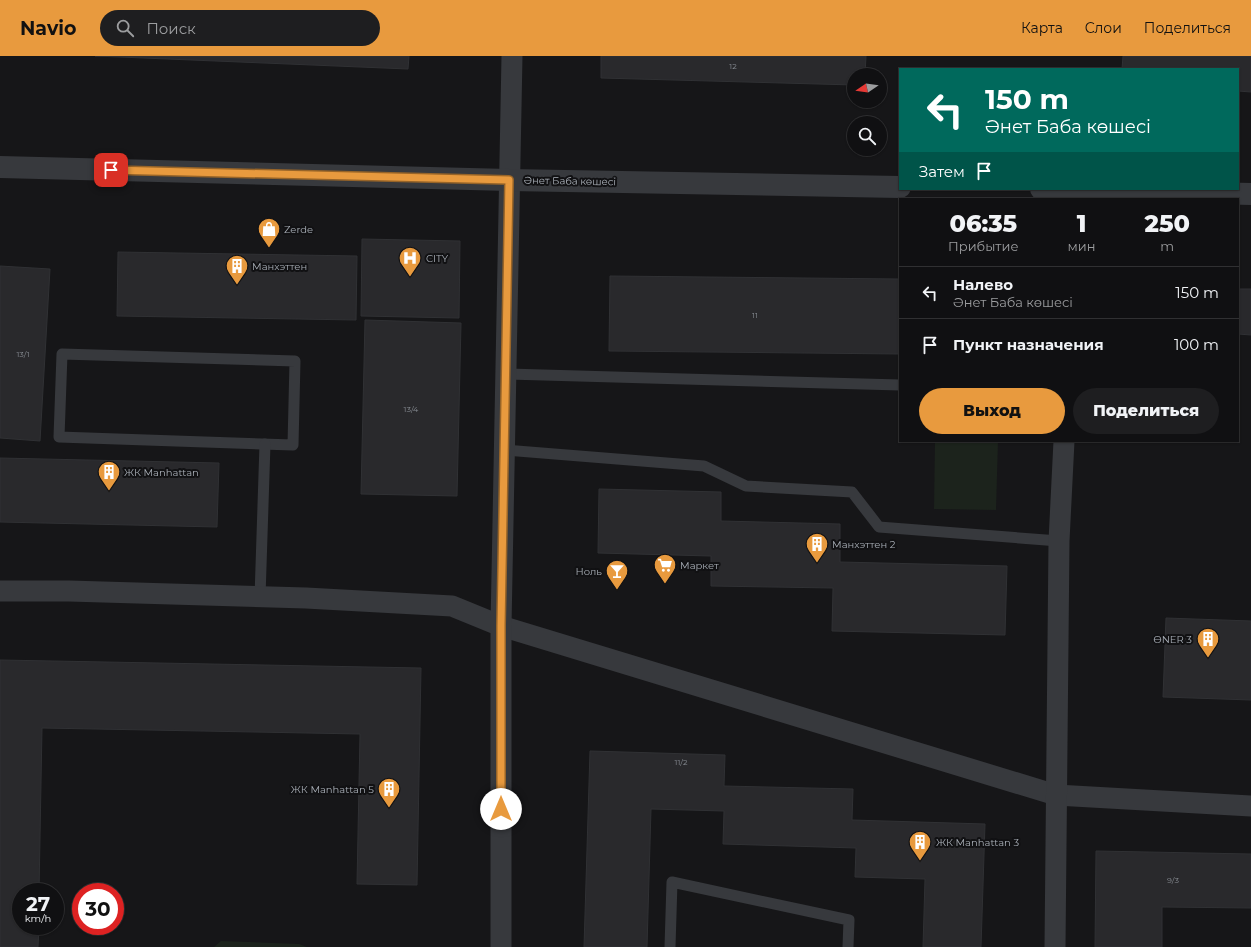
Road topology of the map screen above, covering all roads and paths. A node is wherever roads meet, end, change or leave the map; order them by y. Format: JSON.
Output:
{"nodes":[{"id":1,"x":512,"y":56,"type":"edge"},
{"id":2,"x":0,"y":167,"type":"edge"},
{"id":3,"x":509,"y":180,"type":"junction"},
{"id":4,"x":899,"y":187,"type":"edge"},
{"id":5,"x":1048,"y":190,"type":"edge"},
{"id":6,"x":1075,"y":194,"type":"edge"},
{"id":7,"x":1251,"y":194,"type":"edge"},
{"id":8,"x":506,"y":374,"type":"junction"},
{"id":9,"x":899,"y":385,"type":"edge"},
{"id":10,"x":1064,"y":442,"type":"edge"},
{"id":11,"x":265,"y":444,"type":"junction"},
{"id":12,"x":504,"y":450,"type":"junction"},
{"id":13,"x":1059,"y":541,"type":"junction"},
{"id":14,"x":0,"y":591,"type":"edge"},
{"id":15,"x":260,"y":597,"type":"junction"},
{"id":16,"x":501,"y":626,"type":"junction"},
{"id":17,"x":1056,"y":796,"type":"junction"},
{"id":18,"x":1251,"y":806,"type":"edge"},
{"id":19,"x":501,"y":947,"type":"edge"},
{"id":20,"x":670,"y":947,"type":"edge"},
{"id":21,"x":848,"y":947,"type":"edge"},
{"id":22,"x":1055,"y":947,"type":"edge"}],
"edges":[{"from":1,"to":3,"type":"street"},
{"from":2,"to":3,"type":"street","name":"Әнет Баба көшесі"},
{"from":3,"to":4,"type":"street","name":"Әнет Баба көшесі"},
{"from":3,"to":8,"type":"street"},
{"from":5,"to":6,"type":"street"},
{"from":6,"to":7,"type":"street"},
{"from":8,"to":9,"type":"lane"},
{"from":8,"to":12,"type":"street"},
{"from":10,"to":13,"type":"street"},
{"from":11,"to":11,"type":"lane"},
{"from":11,"to":15,"type":"lane"},
{"from":12,"to":13,"type":"lane"},
{"from":12,"to":16,"type":"street"},
{"from":13,"to":17,"type":"street"},
{"from":14,"to":15,"type":"street"},
{"from":15,"to":16,"type":"street"},
{"from":16,"to":17,"type":"street"},
{"from":16,"to":19,"type":"street"},
{"from":17,"to":18,"type":"street"},
{"from":17,"to":22,"type":"street"},
{"from":20,"to":21,"type":"lane"}]}
